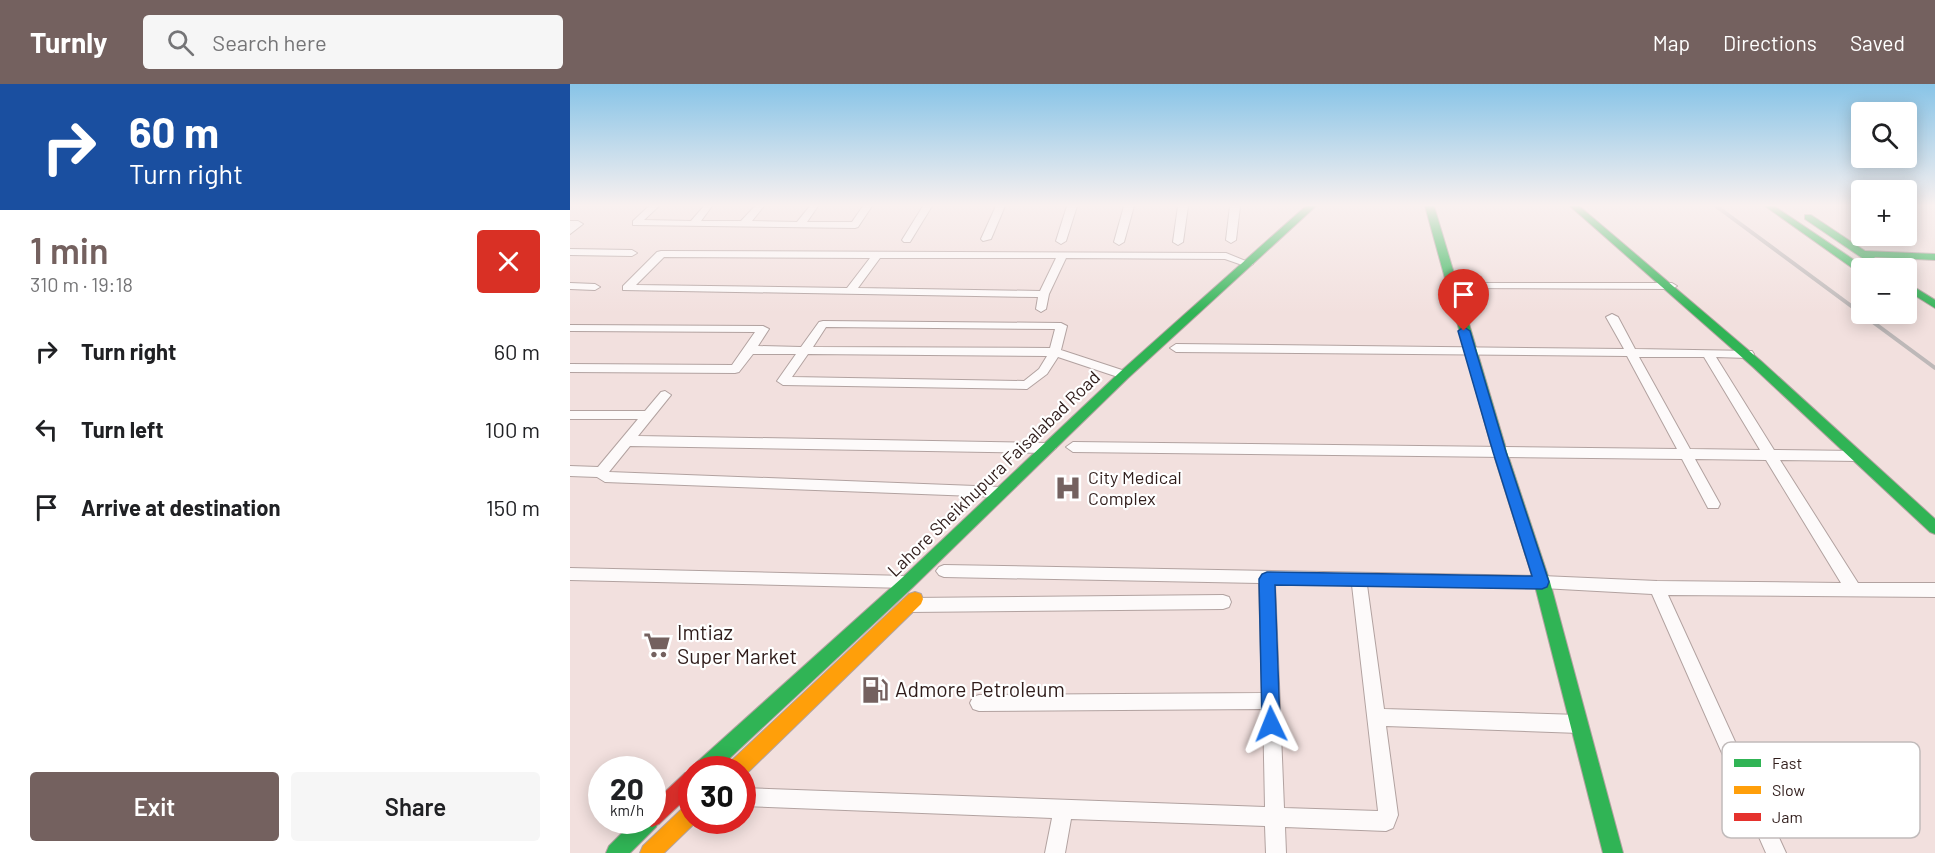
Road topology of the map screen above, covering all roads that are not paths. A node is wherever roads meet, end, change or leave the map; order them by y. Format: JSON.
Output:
{"nodes":[{"id":1,"x":1272,"y":242,"type":"edge"},
{"id":2,"x":1289,"y":242,"type":"edge"},
{"id":3,"x":1439,"y":242,"type":"edge"},
{"id":4,"x":1618,"y":242,"type":"edge"},
{"id":5,"x":1821,"y":242,"type":"edge"},
{"id":6,"x":1845,"y":242,"type":"edge"},
{"id":7,"x":1856,"y":242,"type":"edge"},
{"id":8,"x":1833,"y":250,"type":"junction"},
{"id":9,"x":570,"y":252,"type":"edge"},
{"id":10,"x":633,"y":253,"type":"dead end"},
{"id":11,"x":1863,"y":254,"type":"junction"},
{"id":12,"x":877,"y":255,"type":"junction"},
{"id":13,"x":1062,"y":256,"type":"junction"},
{"id":14,"x":1920,"y":256,"type":"junction"},
{"id":15,"x":1935,"y":257,"type":"edge"},
{"id":16,"x":1869,"y":258,"type":"edge"},
{"id":17,"x":1910,"y":258,"type":"edge"},
{"id":18,"x":1851,"y":262,"type":"edge"},
{"id":19,"x":1248,"y":264,"type":"junction"},
{"id":20,"x":570,"y":286,"type":"edge"},
{"id":21,"x":1452,"y":286,"type":"junction"},
{"id":22,"x":1672,"y":286,"type":"junction"},
{"id":23,"x":595,"y":287,"type":"dead end"},
{"id":24,"x":850,"y":291,"type":"junction"},
{"id":25,"x":1917,"y":293,"type":"edge"},
{"id":26,"x":1044,"y":294,"type":"junction"},
{"id":27,"x":1935,"y":305,"type":"edge"},
{"id":28,"x":1041,"y":309,"type":"dead end"},
{"id":29,"x":1917,"y":309,"type":"edge"},
{"id":30,"x":1612,"y":317,"type":"dead end"},
{"id":31,"x":1935,"y":321,"type":"edge"},
{"id":32,"x":570,"y":328,"type":"edge"},
{"id":33,"x":750,"y":350,"type":"junction"},
{"id":34,"x":1172,"y":351,"type":"joint"},
{"id":35,"x":802,"y":352,"type":"junction"},
{"id":36,"x":1055,"y":352,"type":"junction"},
{"id":37,"x":1470,"y":353,"type":"junction"},
{"id":38,"x":1632,"y":353,"type":"junction"},
{"id":39,"x":1707,"y":353,"type":"junction"},
{"id":40,"x":1748,"y":354,"type":"junction"},
{"id":41,"x":570,"y":368,"type":"edge"},
{"id":42,"x":1124,"y":375,"type":"junction"},
{"id":43,"x":665,"y":395,"type":"dead end"},
{"id":44,"x":570,"y":415,"type":"edge"},
{"id":45,"x":648,"y":415,"type":"junction"},
{"id":46,"x":1089,"y":431,"type":"dead end"},
{"id":47,"x":627,"y":441,"type":"junction"},
{"id":48,"x":1049,"y":448,"type":"junction"},
{"id":49,"x":1069,"y":451,"type":"joint"},
{"id":50,"x":1500,"y":452,"type":"junction"},
{"id":51,"x":1686,"y":454,"type":"junction"},
{"id":52,"x":1770,"y":454,"type":"junction"},
{"id":53,"x":1858,"y":456,"type":"junction"},
{"id":54,"x":570,"y":471,"type":"edge"},
{"id":55,"x":601,"y":472,"type":"junction"},
{"id":56,"x":1001,"y":492,"type":"junction"},
{"id":57,"x":1713,"y":504,"type":"dead end"},
{"id":58,"x":1935,"y":528,"type":"edge"},
{"id":59,"x":961,"y":555,"type":"dead end"},
{"id":60,"x":570,"y":574,"type":"edge"},
{"id":61,"x":940,"y":574,"type":"joint"},
{"id":62,"x":1267,"y":579,"type":"junction"},
{"id":63,"x":1359,"y":581,"type":"junction"},
{"id":64,"x":908,"y":582,"type":"junction"},
{"id":65,"x":1542,"y":582,"type":"junction"},
{"id":66,"x":1657,"y":588,"type":"junction"},
{"id":67,"x":1853,"y":589,"type":"junction"},
{"id":68,"x":1935,"y":590,"type":"edge"},
{"id":69,"x":923,"y":591,"type":"dead end"},
{"id":70,"x":1223,"y":602,"type":"dead end"},
{"id":71,"x":909,"y":605,"type":"junction"},
{"id":72,"x":1270,"y":701,"type":"junction"},
{"id":73,"x":979,"y":703,"type":"dead end"},
{"id":74,"x":1377,"y":717,"type":"junction"},
{"id":75,"x":1579,"y":724,"type":"junction"},
{"id":76,"x":1726,"y":742,"type":"edge"},
{"id":77,"x":719,"y":756,"type":"edge"},
{"id":78,"x":751,"y":756,"type":"edge"},
{"id":79,"x":678,"y":793,"type":"edge"},
{"id":80,"x":756,"y":798,"type":"edge"},
{"id":81,"x":666,"y":804,"type":"edge"},
{"id":82,"x":1063,"y":810,"type":"junction"},
{"id":83,"x":1273,"y":817,"type":"junction"},
{"id":84,"x":678,"y":826,"type":"edge"},
{"id":85,"x":635,"y":834,"type":"edge"},
{"id":86,"x":1769,"y":838,"type":"edge"},
{"id":87,"x":616,"y":853,"type":"edge"},
{"id":88,"x":650,"y":853,"type":"edge"},
{"id":89,"x":1055,"y":853,"type":"edge"},
{"id":90,"x":1276,"y":853,"type":"edge"},
{"id":91,"x":1613,"y":853,"type":"edge"},
{"id":92,"x":1776,"y":853,"type":"edge"}],
"edges":[{"from":1,"to":19,"type":"main road","name":"Lahore Sheikhupura Faisalabad Road"},
{"from":2,"to":34,"type":"main road"},
{"from":3,"to":21,"type":"main road"},
{"from":4,"to":22,"type":"main road"},
{"from":5,"to":8,"type":"main road"},
{"from":6,"to":11,"type":"main road"},
{"from":7,"to":14,"type":"main road"},
{"from":8,"to":11,"type":"main road"},
{"from":8,"to":18,"type":"main road"},
{"from":9,"to":10,"type":"street"},
{"from":11,"to":14,"type":"main road"},
{"from":11,"to":16,"type":"main road"},
{"from":12,"to":13,"type":"street"},
{"from":12,"to":24,"type":"street"},
{"from":12,"to":24,"type":"street"},
{"from":13,"to":19,"type":"street"},
{"from":13,"to":26,"type":"street"},
{"from":14,"to":15,"type":"main road"},
{"from":14,"to":17,"type":"main road"},
{"from":19,"to":42,"type":"main road","name":"Lahore Sheikhupura Faisalabad Road"},
{"from":20,"to":23,"type":"street"},
{"from":21,"to":22,"type":"street"},
{"from":21,"to":37,"type":"main road"},
{"from":22,"to":40,"type":"main road"},
{"from":24,"to":26,"type":"street"},
{"from":25,"to":27,"type":"main road"},
{"from":26,"to":28,"type":"street"},
{"from":29,"to":31,"type":"main road"},
{"from":30,"to":38,"type":"street"},
{"from":32,"to":33,"type":"street"},
{"from":33,"to":35,"type":"street"},
{"from":33,"to":41,"type":"street"},
{"from":34,"to":37,"type":"street"},
{"from":35,"to":36,"type":"street"},
{"from":35,"to":36,"type":"street"},
{"from":35,"to":36,"type":"street"},
{"from":36,"to":42,"type":"street"},
{"from":37,"to":38,"type":"street"},
{"from":37,"to":50,"type":"main road"},
{"from":38,"to":39,"type":"street"},
{"from":38,"to":51,"type":"street"},
{"from":39,"to":40,"type":"street"},
{"from":39,"to":52,"type":"street"},
{"from":40,"to":53,"type":"main road"},
{"from":42,"to":48,"type":"main road","name":"Lahore Sheikhupura Faisalabad Road"},
{"from":43,"to":45,"type":"street"},
{"from":44,"to":45,"type":"street"},
{"from":45,"to":47,"type":"street"},
{"from":46,"to":49,"type":"main road","name":"Lahore Sheikhupura Faisalabad Road"},
{"from":47,"to":48,"type":"street"},
{"from":47,"to":55,"type":"street"},
{"from":48,"to":56,"type":"main road","name":"Lahore Sheikhupura Faisalabad Road"},
{"from":49,"to":50,"type":"street"},
{"from":50,"to":51,"type":"street"},
{"from":50,"to":65,"type":"main road"},
{"from":51,"to":52,"type":"street"},
{"from":51,"to":57,"type":"street"},
{"from":52,"to":53,"type":"street"},
{"from":52,"to":67,"type":"street"},
{"from":53,"to":58,"type":"main road"},
{"from":54,"to":55,"type":"street"},
{"from":55,"to":56,"type":"street"},
{"from":56,"to":64,"type":"main road","name":"Lahore Sheikhupura Faisalabad Road"},
{"from":59,"to":61,"type":"main road","name":"Lahore Sheikhupura Faisalabad Road"},
{"from":60,"to":64,"type":"street"},
{"from":61,"to":62,"type":"street"},
{"from":62,"to":63,"type":"street"},
{"from":62,"to":72,"type":"street"},
{"from":63,"to":65,"type":"street"},
{"from":63,"to":74,"type":"street"},
{"from":64,"to":77,"type":"main road","name":"Lahore Sheikhupura Faisalabad Road"},
{"from":65,"to":66,"type":"street"},
{"from":65,"to":75,"type":"main road"},
{"from":66,"to":67,"type":"street"},
{"from":66,"to":76,"type":"street"},
{"from":67,"to":68,"type":"street"},
{"from":69,"to":71,"type":"main road","name":"Lahore Sheikhupura Faisalabad Road"},
{"from":70,"to":71,"type":"street"},
{"from":71,"to":78,"type":"main road","name":"Lahore Sheikhupura Faisalabad Road"},
{"from":72,"to":73,"type":"street"},
{"from":72,"to":83,"type":"street"},
{"from":74,"to":75,"type":"street"},
{"from":74,"to":83,"type":"street"},
{"from":75,"to":91,"type":"main road"},
{"from":79,"to":81,"type":"main road"},
{"from":80,"to":82,"type":"street"},
{"from":82,"to":83,"type":"street"},
{"from":82,"to":89,"type":"street"},
{"from":83,"to":90,"type":"street"},
{"from":84,"to":88,"type":"main road"},
{"from":85,"to":87,"type":"main road"},
{"from":86,"to":92,"type":"street"}]}
